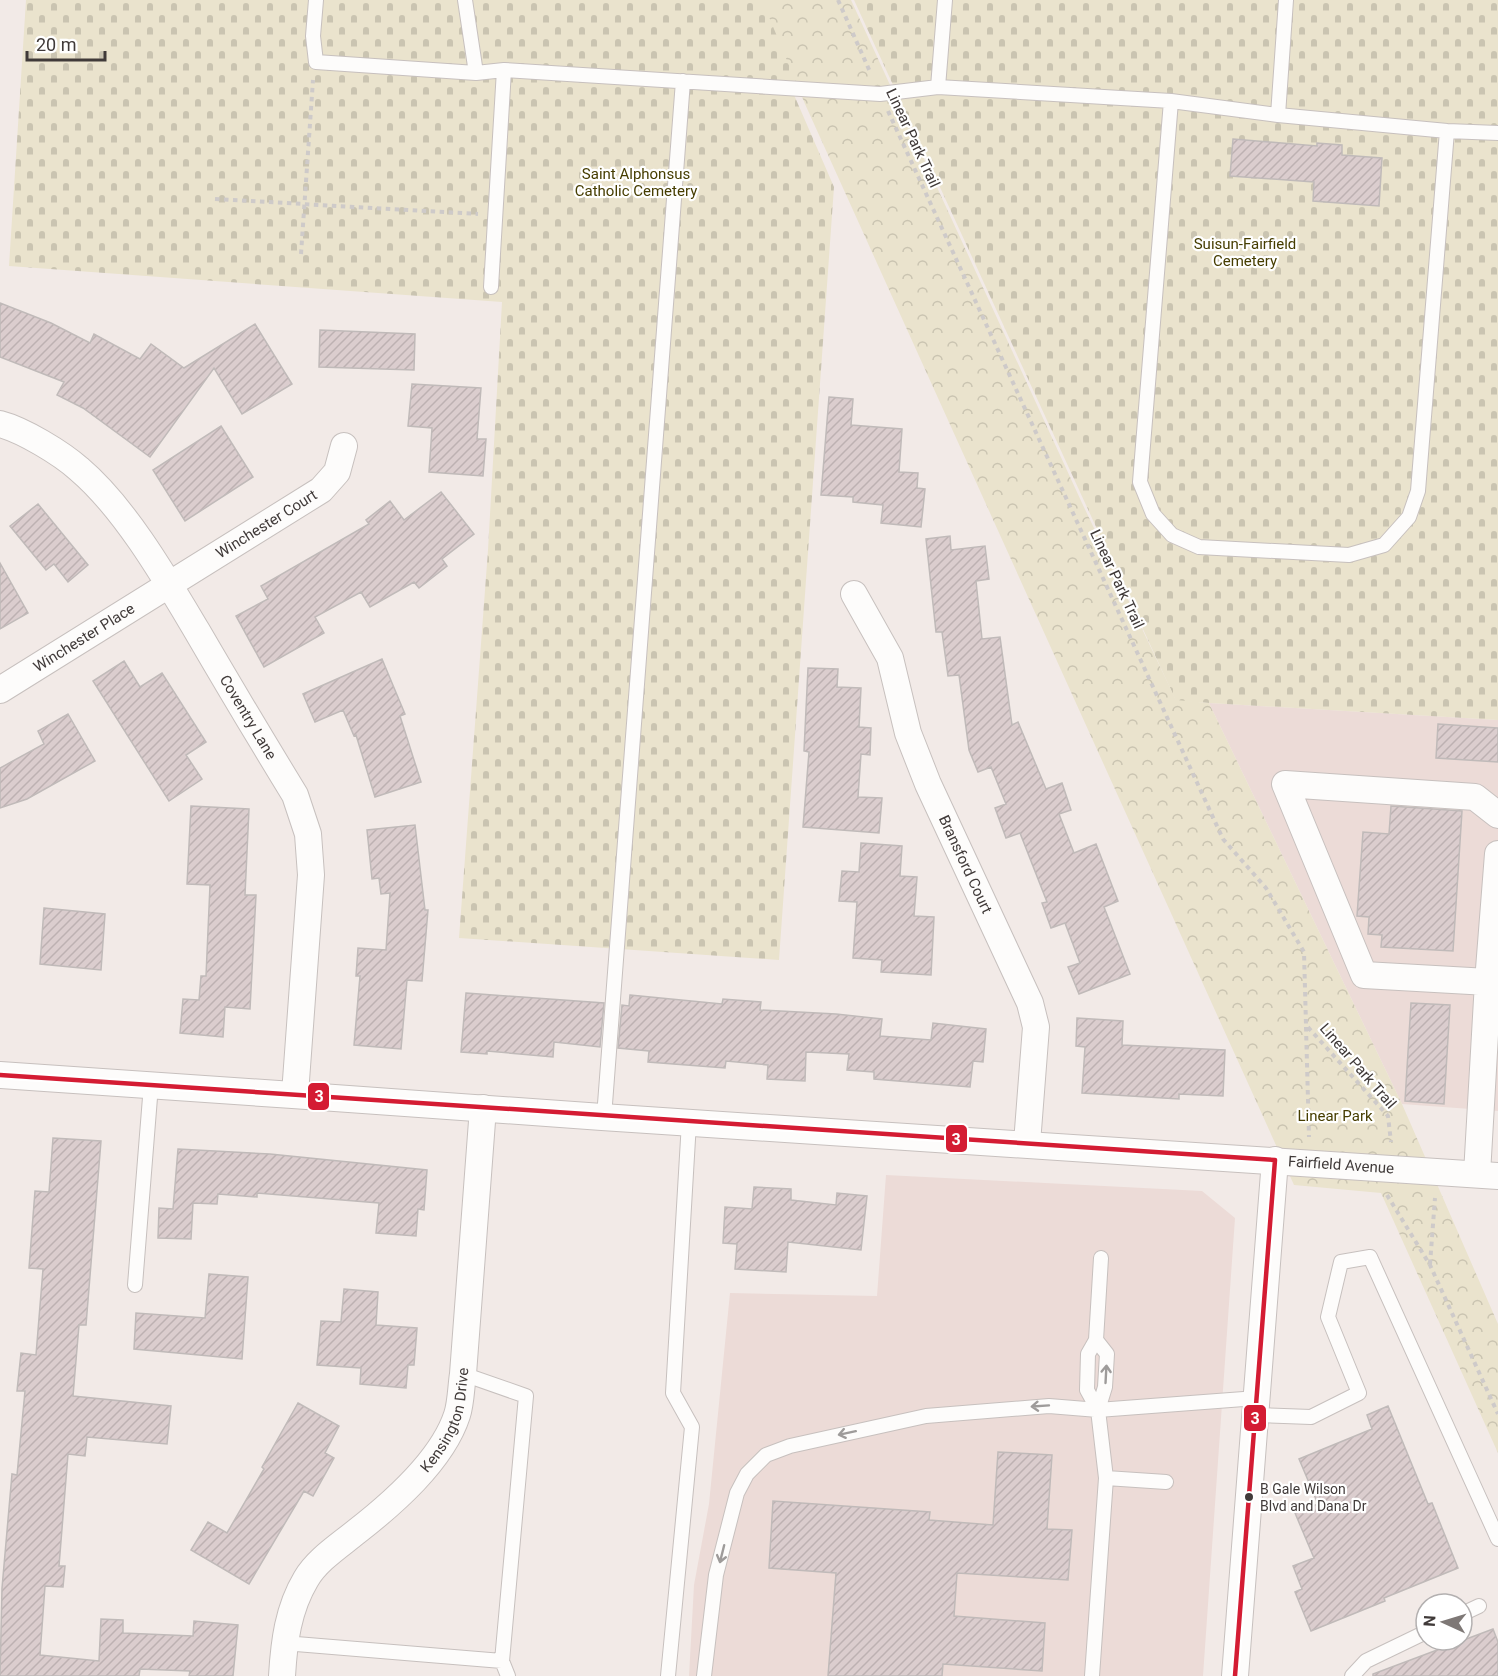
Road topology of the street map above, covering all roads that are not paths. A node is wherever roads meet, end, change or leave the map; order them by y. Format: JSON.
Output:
{"nodes":[{"id":1,"x":316,"y":0,"type":"edge"},
{"id":2,"x":465,"y":0,"type":"edge"},
{"id":3,"x":945,"y":0,"type":"edge"},
{"id":4,"x":1286,"y":0,"type":"edge"},
{"id":5,"x":504,"y":70,"type":"junction"},
{"id":6,"x":476,"y":73,"type":"junction"},
{"id":7,"x":683,"y":81,"type":"junction"},
{"id":8,"x":938,"y":87,"type":"junction"},
{"id":9,"x":1171,"y":101,"type":"junction"},
{"id":10,"x":1278,"y":115,"type":"junction"},
{"id":11,"x":1447,"y":131,"type":"junction"},
{"id":12,"x":1498,"y":132,"type":"edge"},
{"id":13,"x":491,"y":286,"type":"dead end"},
{"id":14,"x":0,"y":424,"type":"edge"},
{"id":15,"x":344,"y":446,"type":"dead end"},
{"id":16,"x":169,"y":584,"type":"junction"},
{"id":17,"x":854,"y":594,"type":"dead end"},
{"id":18,"x":0,"y":690,"type":"edge"},
{"id":19,"x":1498,"y":815,"type":"edge"},
{"id":20,"x":1498,"y":854,"type":"edge"},
{"id":21,"x":1488,"y":982,"type":"junction"},
{"id":22,"x":1492,"y":1031,"type":"edge"},
{"id":23,"x":0,"y":1075,"type":"edge"},
{"id":24,"x":151,"y":1085,"type":"junction"},
{"id":25,"x":295,"y":1094,"type":"junction"},
{"id":26,"x":1490,"y":1099,"type":"edge"},
{"id":27,"x":483,"y":1108,"type":"junction"},
{"id":28,"x":604,"y":1117,"type":"junction"},
{"id":29,"x":689,"y":1122,"type":"junction"},
{"id":30,"x":1027,"y":1143,"type":"junction"},
{"id":31,"x":1275,"y":1160,"type":"junction"},
{"id":32,"x":1487,"y":1175,"type":"edge"},
{"id":33,"x":1101,"y":1258,"type":"dead end"},
{"id":34,"x":135,"y":1285,"type":"dead end"},
{"id":35,"x":463,"y":1374,"type":"junction"},
{"id":36,"x":1257,"y":1407,"type":"junction"},
{"id":37,"x":1098,"y":1410,"type":"junction"},
{"id":38,"x":1106,"y":1478,"type":"junction"},
{"id":39,"x":1166,"y":1482,"type":"dead end"},
{"id":40,"x":1498,"y":1539,"type":"edge"},
{"id":41,"x":1479,"y":1606,"type":"dead end"},
{"id":42,"x":1474,"y":1608,"type":"edge"},
{"id":43,"x":1414,"y":1638,"type":"edge"},
{"id":44,"x":284,"y":1643,"type":"junction"},
{"id":45,"x":502,"y":1661,"type":"junction"},
{"id":46,"x":282,"y":1676,"type":"edge"},
{"id":47,"x":508,"y":1676,"type":"edge"},
{"id":48,"x":668,"y":1676,"type":"edge"},
{"id":49,"x":704,"y":1676,"type":"edge"},
{"id":50,"x":1092,"y":1676,"type":"edge"},
{"id":51,"x":1235,"y":1676,"type":"edge"},
{"id":52,"x":1352,"y":1676,"type":"edge"}],
"edges":[{"from":1,"to":6,"type":"lane"},
{"from":2,"to":6,"type":"lane"},
{"from":3,"to":8,"type":"lane"},
{"from":4,"to":10,"type":"lane"},
{"from":5,"to":6,"type":"lane"},
{"from":5,"to":7,"type":"lane"},
{"from":5,"to":13,"type":"lane"},
{"from":7,"to":8,"type":"lane"},
{"from":7,"to":28,"type":"lane"},
{"from":8,"to":9,"type":"lane"},
{"from":9,"to":10,"type":"lane"},
{"from":9,"to":11,"type":"lane"},
{"from":10,"to":11,"type":"lane"},
{"from":11,"to":12,"type":"lane"},
{"from":14,"to":16,"type":"street","name":"Coventry Lane"},
{"from":15,"to":16,"type":"street","name":"Winchester Court"},
{"from":16,"to":18,"type":"street","name":"Winchester Place"},
{"from":16,"to":25,"type":"street","name":"Coventry Lane"},
{"from":17,"to":30,"type":"street","name":"Bransford Court"},
{"from":19,"to":21,"type":"street"},
{"from":20,"to":21,"type":"street"},
{"from":21,"to":22,"type":"street"},
{"from":22,"to":26,"type":"street"},
{"from":23,"to":24,"type":"street","name":"Fairfield Avenue"},
{"from":24,"to":25,"type":"street","name":"Fairfield Avenue"},
{"from":24,"to":34,"type":"lane"},
{"from":25,"to":27,"type":"street","name":"Fairfield Avenue"},
{"from":26,"to":32,"type":"street"},
{"from":27,"to":28,"type":"street","name":"Fairfield Avenue"},
{"from":27,"to":35,"type":"street","name":"Kensington Drive"},
{"from":28,"to":29,"type":"street","name":"Fairfield Avenue"},
{"from":29,"to":30,"type":"street","name":"Fairfield Avenue"},
{"from":29,"to":48,"type":"lane"},
{"from":30,"to":31,"type":"street","name":"Fairfield Avenue"},
{"from":31,"to":32,"type":"street","name":"Fairfield Avenue"},
{"from":31,"to":36,"type":"street"},
{"from":33,"to":37,"type":"lane"},
{"from":35,"to":44,"type":"street","name":"Kensington Drive"},
{"from":35,"to":45,"type":"lane"},
{"from":36,"to":37,"type":"lane"},
{"from":36,"to":40,"type":"lane"},
{"from":36,"to":51,"type":"street"},
{"from":37,"to":38,"type":"lane"},
{"from":37,"to":49,"type":"lane","one_way":true},
{"from":38,"to":39,"type":"lane"},
{"from":38,"to":50,"type":"lane"},
{"from":41,"to":42,"type":"lane"},
{"from":43,"to":52,"type":"lane"},
{"from":44,"to":45,"type":"lane"},
{"from":44,"to":46,"type":"street","name":"Kensington Drive"},
{"from":45,"to":47,"type":"lane"}]}
